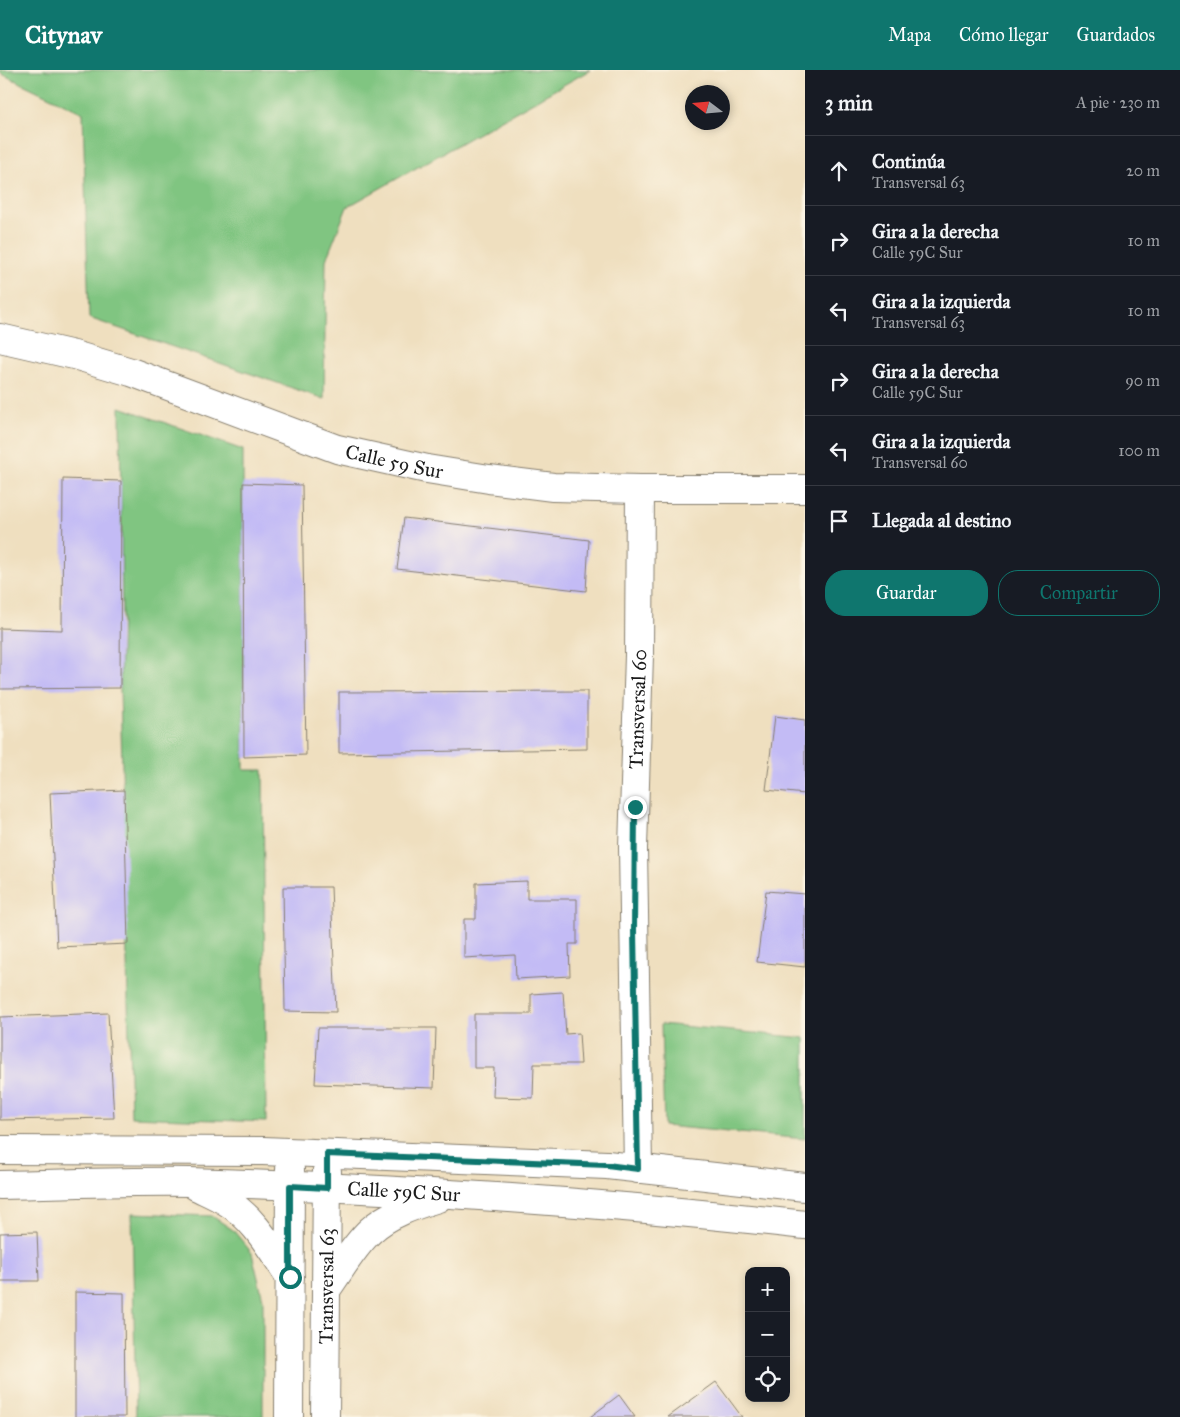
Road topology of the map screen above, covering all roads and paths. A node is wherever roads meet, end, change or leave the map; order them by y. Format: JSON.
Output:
{"nodes":[{"id":1,"x":0,"y":338,"type":"edge"},
{"id":2,"x":805,"y":489,"type":"edge"},
{"id":3,"x":640,"y":490,"type":"junction"},
{"id":4,"x":0,"y":1150,"type":"edge"},
{"id":5,"x":290,"y":1152,"type":"junction"},
{"id":6,"x":327,"y":1154,"type":"junction"},
{"id":7,"x":638,"y":1169,"type":"junction"},
{"id":8,"x":188,"y":1182,"type":"junction"},
{"id":9,"x":0,"y":1185,"type":"edge"},
{"id":10,"x":290,"y":1186,"type":"junction"},
{"id":11,"x":805,"y":1187,"type":"edge"},
{"id":12,"x":327,"y":1188,"type":"junction"},
{"id":13,"x":454,"y":1193,"type":"junction"},
{"id":14,"x":805,"y":1225,"type":"edge"},
{"id":15,"x":290,"y":1277,"type":"junction"},
{"id":16,"x":326,"y":1290,"type":"junction"},
{"id":17,"x":289,"y":1417,"type":"edge"},
{"id":18,"x":325,"y":1417,"type":"edge"}],
"edges":[{"from":1,"to":3,"type":"street","name":"Calle 59 Sur"},
{"from":2,"to":3,"type":"street","name":"Calle 59 Sur"},
{"from":3,"to":7,"type":"street","name":"Transversal 60"},
{"from":4,"to":5,"type":"street","name":"Calle 59C Sur"},
{"from":5,"to":6,"type":"street","name":"Calle 59C Sur"},
{"from":5,"to":10,"type":"street","name":"Transversal 63"},
{"from":6,"to":7,"type":"street","name":"Calle 59C Sur"},
{"from":6,"to":12,"type":"street","name":"Transversal 63"},
{"from":7,"to":11,"type":"street","name":"Calle 59C Sur"},
{"from":8,"to":9,"type":"street","name":"Calle 59C Sur"},
{"from":8,"to":10,"type":"street","name":"Calle 59C Sur"},
{"from":8,"to":15,"type":"street"},
{"from":10,"to":12,"type":"street","name":"Calle 59C Sur"},
{"from":10,"to":15,"type":"street","name":"Transversal 63"},
{"from":12,"to":13,"type":"street","name":"Calle 59C Sur"},
{"from":12,"to":16,"type":"street","name":"Transversal 63"},
{"from":13,"to":14,"type":"street","name":"Calle 59C Sur"},
{"from":13,"to":16,"type":"street"},
{"from":15,"to":17,"type":"street","name":"Transversal 63"},
{"from":16,"to":18,"type":"street","name":"Transversal 63"}]}
